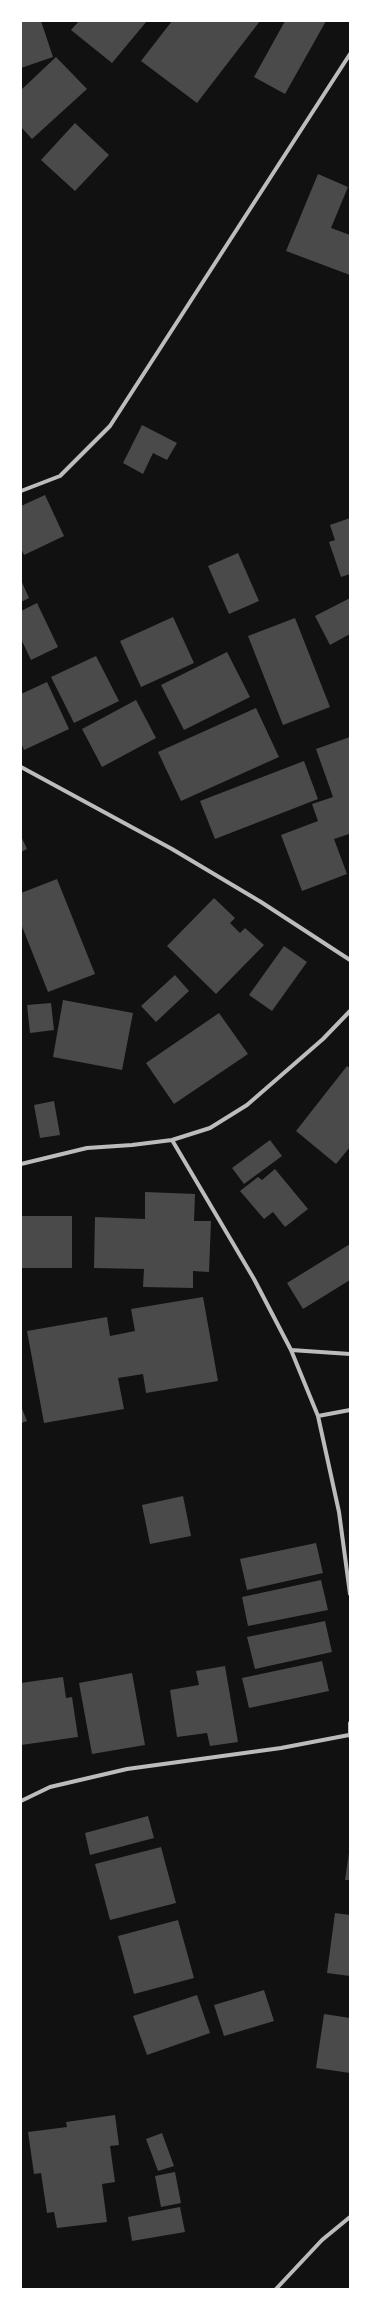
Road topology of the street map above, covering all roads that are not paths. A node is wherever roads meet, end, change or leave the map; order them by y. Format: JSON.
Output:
{"nodes":[{"id":1,"x":350,"y":54,"type":"edge"},
{"id":2,"x":21,"y":491,"type":"edge"},
{"id":3,"x":21,"y":767,"type":"edge"},
{"id":4,"x":350,"y":960,"type":"edge"},
{"id":5,"x":350,"y":1011,"type":"edge"},
{"id":6,"x":172,"y":1140,"type":"junction"},
{"id":7,"x":21,"y":1164,"type":"edge"},
{"id":8,"x":291,"y":1350,"type":"junction"},
{"id":9,"x":350,"y":1354,"type":"edge"},
{"id":10,"x":350,"y":1410,"type":"edge"},
{"id":11,"x":318,"y":1416,"type":"junction"},
{"id":12,"x":350,"y":1594,"type":"edge"},
{"id":13,"x":350,"y":1723,"type":"edge"},
{"id":14,"x":350,"y":1736,"type":"edge"},
{"id":15,"x":21,"y":1800,"type":"edge"},
{"id":16,"x":350,"y":2217,"type":"edge"},
{"id":17,"x":276,"y":2289,"type":"edge"}],
"edges":[{"from":1,"to":2,"type":"street"},
{"from":3,"to":4,"type":"street"},
{"from":5,"to":6,"type":"street"},
{"from":6,"to":7,"type":"street"},
{"from":6,"to":8,"type":"street"},
{"from":8,"to":9,"type":"street"},
{"from":8,"to":11,"type":"street"},
{"from":10,"to":11,"type":"street"},
{"from":11,"to":12,"type":"street"},
{"from":13,"to":14,"type":"street"},
{"from":14,"to":15,"type":"street"},
{"from":16,"to":17,"type":"street"}]}
